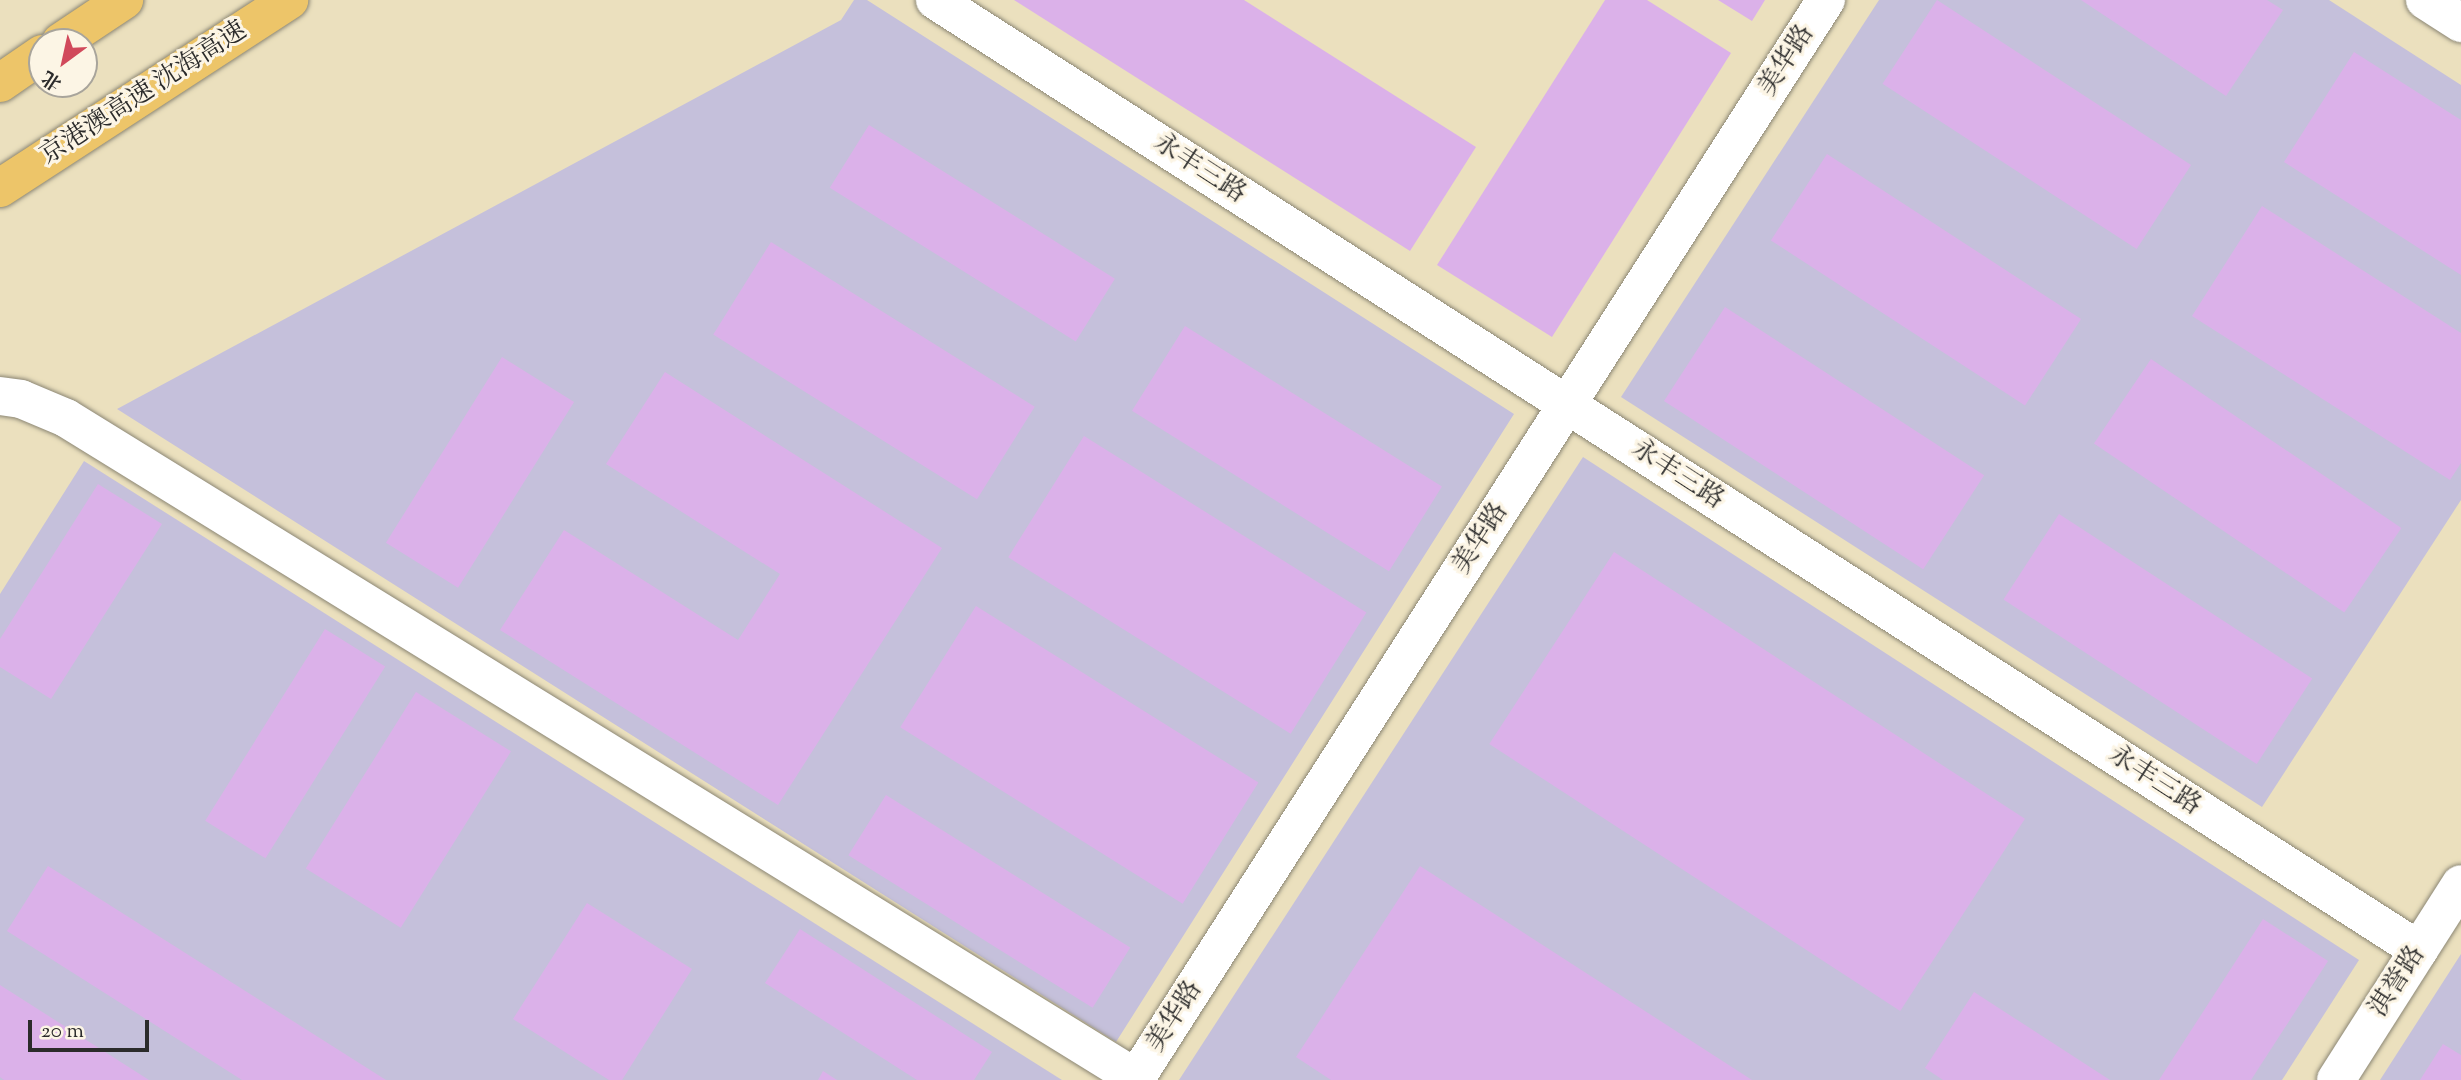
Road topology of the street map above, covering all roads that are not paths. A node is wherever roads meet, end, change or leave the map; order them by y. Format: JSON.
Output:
{"nodes":[{"id":1,"x":124,"y":0,"type":"edge"},
{"id":2,"x":289,"y":0,"type":"edge"},
{"id":3,"x":935,"y":0,"type":"edge"},
{"id":4,"x":1826,"y":0,"type":"edge"},
{"id":5,"x":2425,"y":0,"type":"edge"},
{"id":6,"x":2461,"y":23,"type":"edge"},
{"id":7,"x":82,"y":28,"type":"edge"},
{"id":8,"x":28,"y":63,"type":"edge"},
{"id":9,"x":0,"y":82,"type":"edge"},
{"id":10,"x":0,"y":188,"type":"edge"},
{"id":11,"x":0,"y":396,"type":"edge"},
{"id":12,"x":1567,"y":405,"type":"junction"},
{"id":13,"x":2461,"y":884,"type":"edge"},
{"id":14,"x":2419,"y":950,"type":"junction"},
{"id":15,"x":1135,"y":1079,"type":"edge"},
{"id":16,"x":2336,"y":1080,"type":"edge"}],
"edges":[{"from":1,"to":7,"type":"highway"},
{"from":2,"to":10,"type":"highway","name":"京港澳高速 沈海高速"},
{"from":3,"to":12,"type":"street","name":"永丰三路"},
{"from":4,"to":12,"type":"street","name":"美华路"},
{"from":5,"to":6,"type":"street"},
{"from":8,"to":9,"type":"highway"},
{"from":11,"to":15,"type":"street"},
{"from":12,"to":14,"type":"street","name":"永丰三路"},
{"from":12,"to":15,"type":"street","name":"美华路"},
{"from":13,"to":14,"type":"street","name":"淇誉路"},
{"from":14,"to":16,"type":"street","name":"淇誉路"}]}
